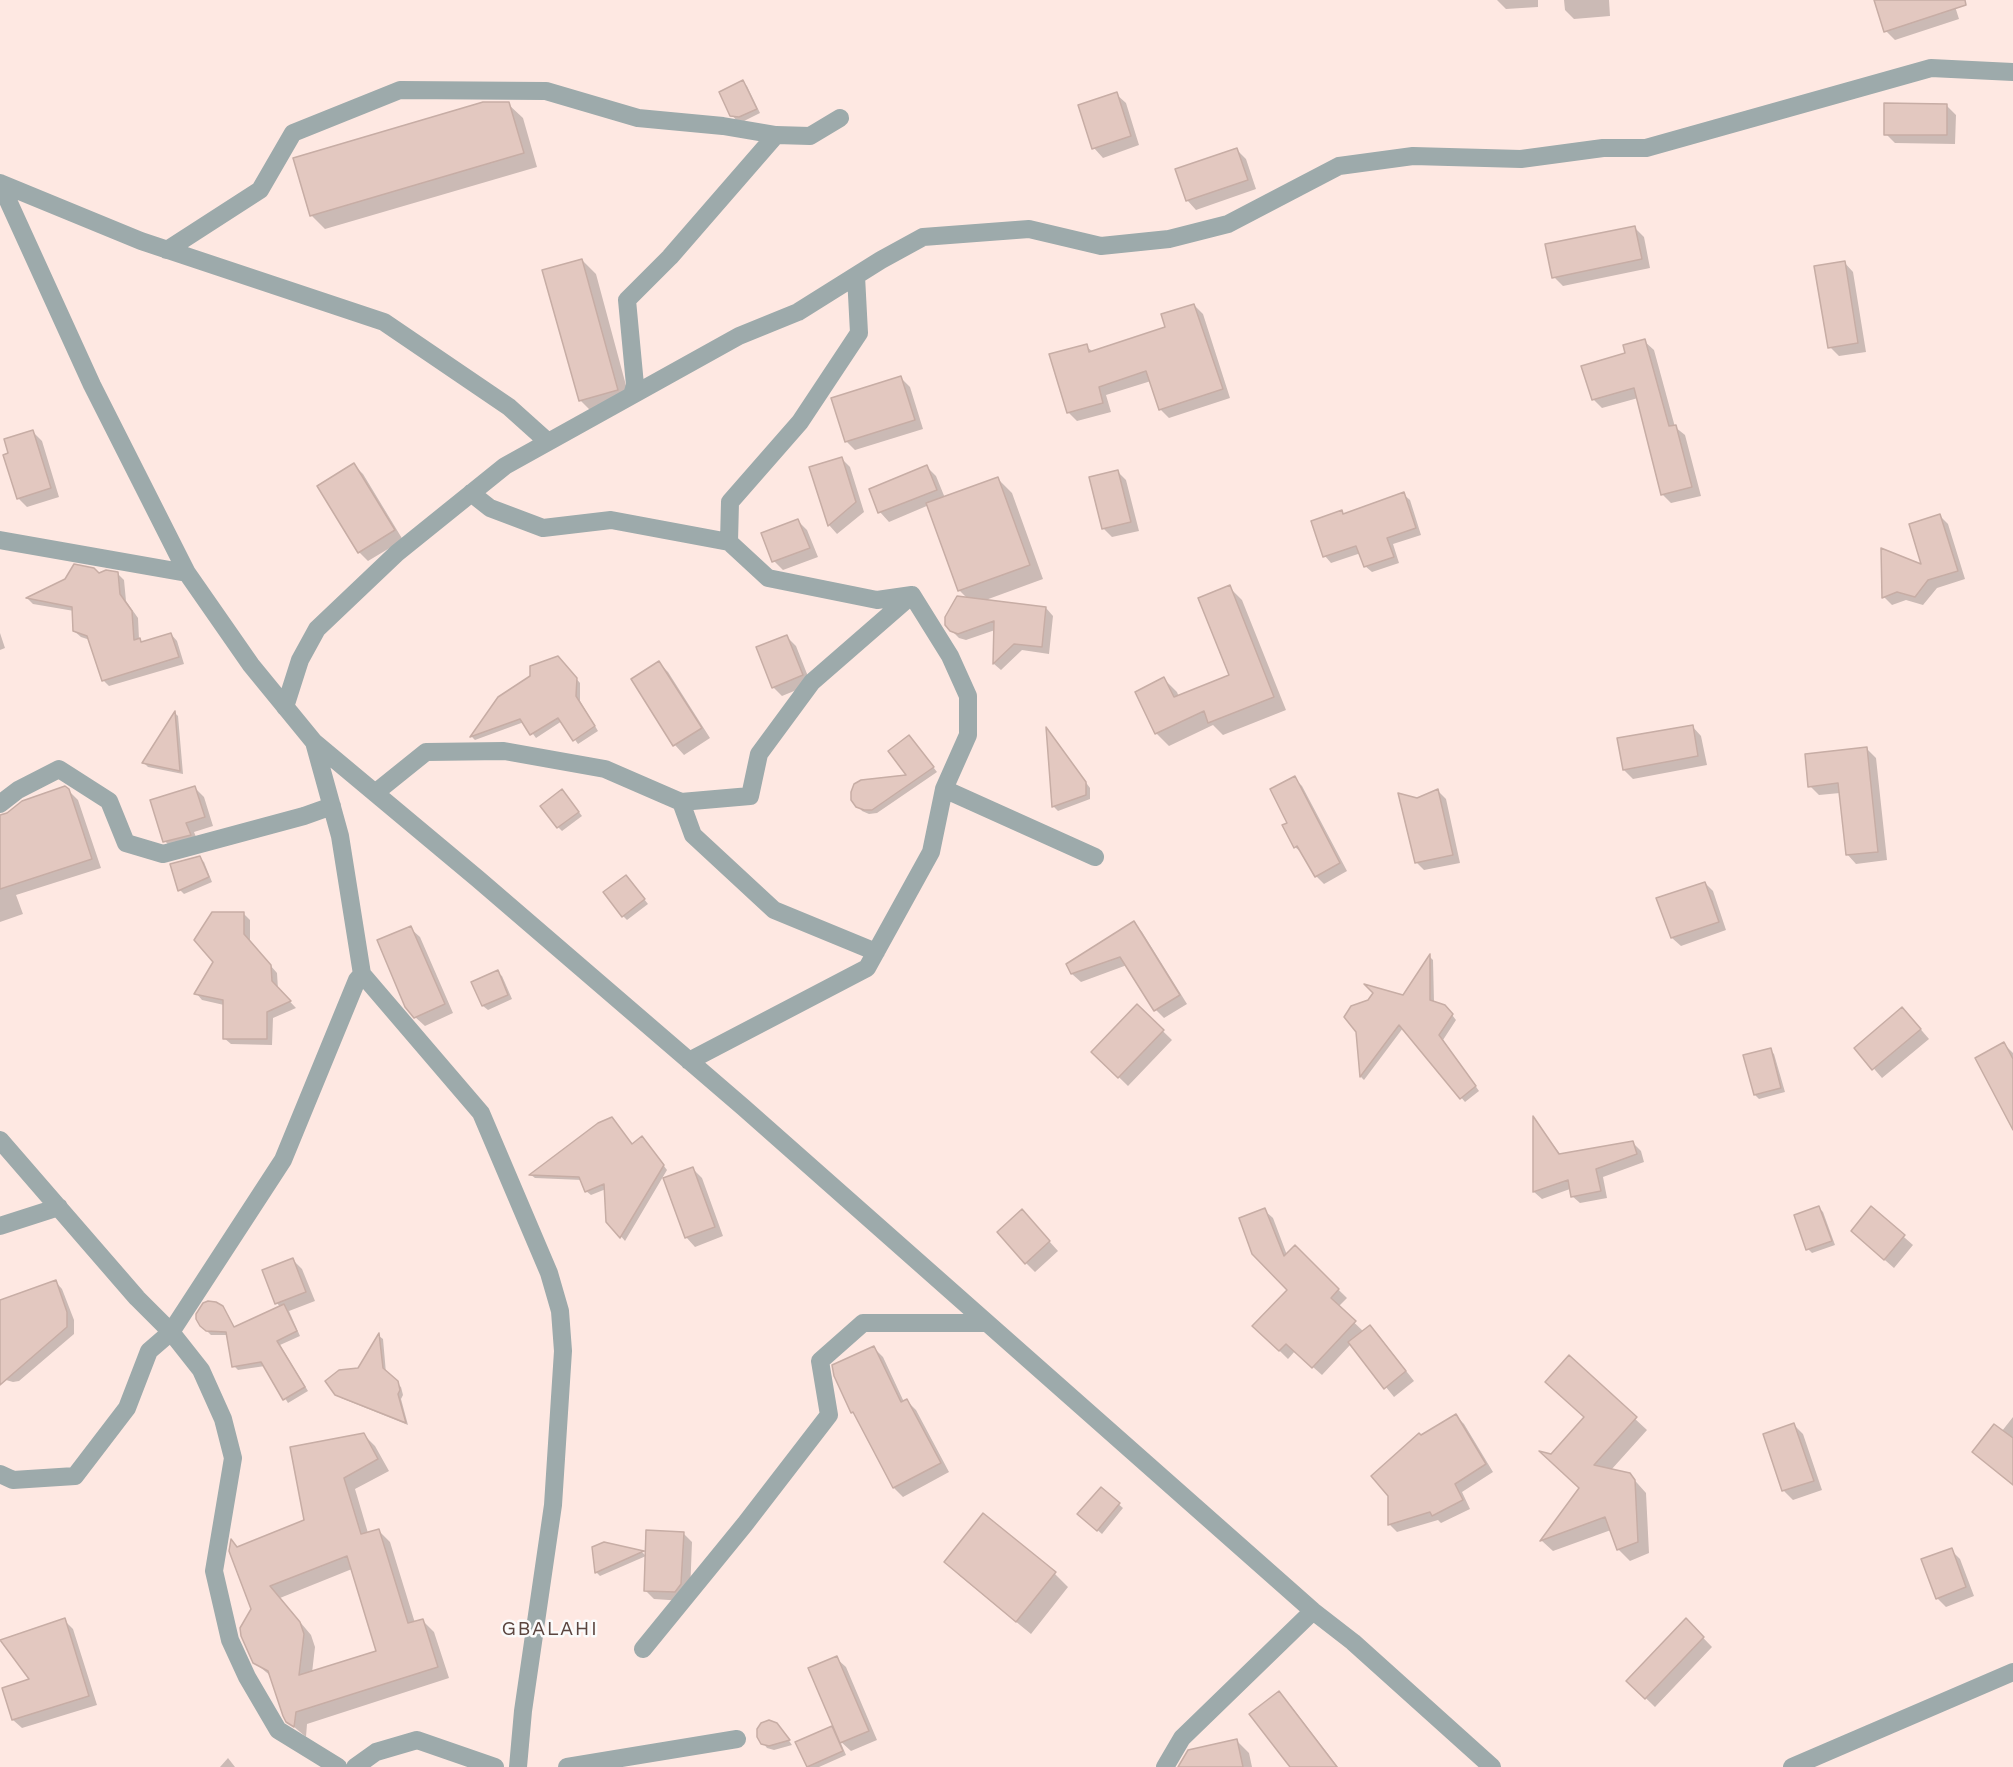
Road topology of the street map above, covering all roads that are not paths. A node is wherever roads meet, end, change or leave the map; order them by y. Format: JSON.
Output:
{"nodes":[{"id":1,"x":2013,"y":72,"type":"edge"},
{"id":2,"x":840,"y":118,"type":"dead end"},
{"id":3,"x":776,"y":135,"type":"junction"},
{"id":4,"x":0,"y":183,"type":"edge"},
{"id":5,"x":167,"y":250,"type":"junction"},
{"id":6,"x":856,"y":276,"type":"junction"},
{"id":7,"x":632,"y":395,"type":"junction"},
{"id":8,"x":548,"y":442,"type":"junction"},
{"id":9,"x":471,"y":493,"type":"junction"},
{"id":10,"x":0,"y":540,"type":"edge"},
{"id":11,"x":729,"y":542,"type":"junction"},
{"id":12,"x":187,"y":573,"type":"junction"},
{"id":13,"x":912,"y":595,"type":"junction"},
{"id":14,"x":285,"y":707,"type":"junction"},
{"id":15,"x":314,"y":741,"type":"junction"},
{"id":16,"x":944,"y":789,"type":"junction"},
{"id":17,"x":375,"y":793,"type":"junction"},
{"id":18,"x":681,"y":802,"type":"junction"},
{"id":19,"x":0,"y":804,"type":"edge"},
{"id":20,"x":332,"y":806,"type":"junction"},
{"id":21,"x":1095,"y":857,"type":"dead end"},
{"id":22,"x":876,"y":952,"type":"junction"},
{"id":23,"x":362,"y":974,"type":"junction"},
{"id":24,"x":689,"y":1060,"type":"junction"},
{"id":25,"x":0,"y":1140,"type":"edge"},
{"id":26,"x":59,"y":1207,"type":"junction"},
{"id":27,"x":0,"y":1226,"type":"edge"},
{"id":28,"x":987,"y":1323,"type":"junction"},
{"id":29,"x":171,"y":1332,"type":"junction"},
{"id":30,"x":0,"y":1474,"type":"edge"},
{"id":31,"x":1313,"y":1611,"type":"junction"},
{"id":32,"x":643,"y":1649,"type":"dead end"},
{"id":33,"x":2013,"y":1672,"type":"edge"},
{"id":34,"x":737,"y":1739,"type":"dead end"},
{"id":35,"x":338,"y":1767,"type":"edge"},
{"id":36,"x":355,"y":1767,"type":"edge"},
{"id":37,"x":495,"y":1767,"type":"edge"},
{"id":38,"x":518,"y":1767,"type":"edge"},
{"id":39,"x":567,"y":1767,"type":"edge"},
{"id":40,"x":1166,"y":1767,"type":"edge"},
{"id":41,"x":1492,"y":1767,"type":"edge"},
{"id":42,"x":1792,"y":1767,"type":"edge"}],
"edges":[{"from":1,"to":6,"type":"street"},
{"from":2,"to":3,"type":"street"},
{"from":3,"to":5,"type":"street"},
{"from":3,"to":7,"type":"street"},
{"from":4,"to":5,"type":"street"},
{"from":4,"to":12,"type":"street"},
{"from":5,"to":8,"type":"street"},
{"from":6,"to":7,"type":"street"},
{"from":6,"to":11,"type":"street"},
{"from":7,"to":8,"type":"street"},
{"from":8,"to":9,"type":"street"},
{"from":9,"to":11,"type":"street"},
{"from":9,"to":14,"type":"street"},
{"from":10,"to":12,"type":"street"},
{"from":11,"to":13,"type":"street"},
{"from":12,"to":14,"type":"street"},
{"from":13,"to":16,"type":"street"},
{"from":13,"to":18,"type":"street"},
{"from":14,"to":15,"type":"street"},
{"from":15,"to":17,"type":"street"},
{"from":15,"to":20,"type":"street"},
{"from":16,"to":21,"type":"street"},
{"from":16,"to":22,"type":"street"},
{"from":17,"to":18,"type":"street"},
{"from":17,"to":24,"type":"street"},
{"from":18,"to":22,"type":"street"},
{"from":19,"to":20,"type":"street"},
{"from":20,"to":23,"type":"street"},
{"from":22,"to":24,"type":"street"},
{"from":23,"to":29,"type":"street"},
{"from":23,"to":38,"type":"street"},
{"from":24,"to":28,"type":"street"},
{"from":25,"to":26,"type":"street"},
{"from":26,"to":27,"type":"street"},
{"from":26,"to":29,"type":"street"},
{"from":28,"to":31,"type":"street"},
{"from":28,"to":32,"type":"street"},
{"from":29,"to":30,"type":"street"},
{"from":29,"to":35,"type":"street"},
{"from":31,"to":40,"type":"street"},
{"from":31,"to":41,"type":"street"},
{"from":33,"to":42,"type":"street"},
{"from":34,"to":39,"type":"street"},
{"from":36,"to":37,"type":"street"}]}
